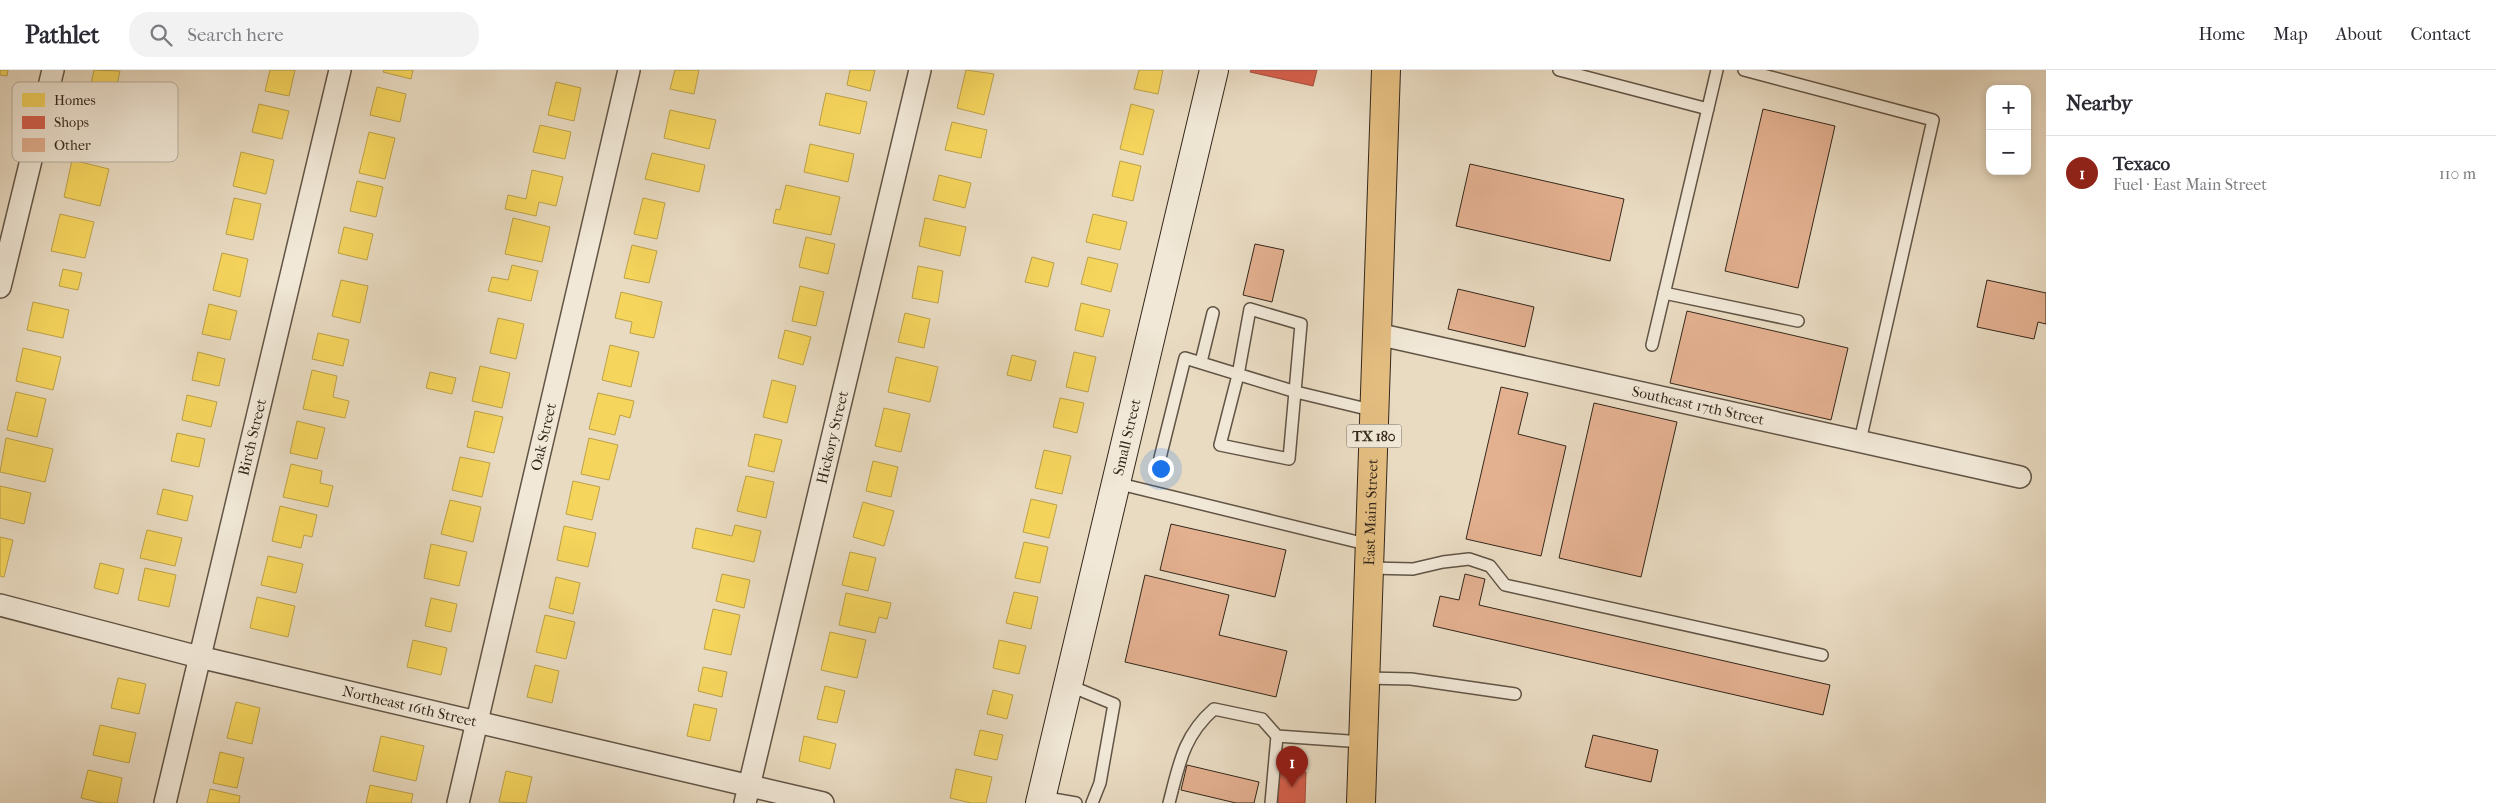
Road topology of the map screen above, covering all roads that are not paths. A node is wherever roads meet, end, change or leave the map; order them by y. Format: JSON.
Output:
{"nodes":[{"id":1,"x":340,"y":70,"type":"edge"},
{"id":2,"x":629,"y":70,"type":"edge"},
{"id":3,"x":920,"y":70,"type":"edge"},
{"id":4,"x":1214,"y":70,"type":"edge"},
{"id":5,"x":1386,"y":70,"type":"edge"},
{"id":6,"x":1559,"y":70,"type":"edge"},
{"id":7,"x":1717,"y":70,"type":"edge"},
{"id":8,"x":1744,"y":70,"type":"edge"},
{"id":9,"x":1708,"y":109,"type":"junction"},
{"id":10,"x":31,"y":162,"type":"edge"},
{"id":11,"x":0,"y":287,"type":"edge"},
{"id":12,"x":1664,"y":293,"type":"junction"},
{"id":13,"x":1213,"y":313,"type":"dead end"},
{"id":14,"x":1798,"y":321,"type":"dead end"},
{"id":15,"x":1377,"y":334,"type":"junction"},
{"id":16,"x":1652,"y":345,"type":"dead end"},
{"id":17,"x":1201,"y":362,"type":"junction"},
{"id":18,"x":1238,"y":375,"type":"junction"},
{"id":19,"x":1296,"y":392,"type":"junction"},
{"id":20,"x":1375,"y":411,"type":"junction"},
{"id":21,"x":1860,"y":441,"type":"junction"},
{"id":22,"x":1160,"y":458,"type":"dead end"},
{"id":23,"x":2020,"y":477,"type":"dead end"},
{"id":24,"x":1116,"y":483,"type":"junction"},
{"id":25,"x":1370,"y":557,"type":"junction"},
{"id":26,"x":0,"y":605,"type":"edge"},
{"id":27,"x":1822,"y":655,"type":"dead end"},
{"id":28,"x":199,"y":656,"type":"junction"},
{"id":29,"x":1366,"y":678,"type":"junction"},
{"id":30,"x":1068,"y":686,"type":"junction"},
{"id":31,"x":1515,"y":694,"type":"dead end"},
{"id":32,"x":475,"y":722,"type":"junction"},
{"id":33,"x":1277,"y":736,"type":"junction"},
{"id":34,"x":1363,"y":742,"type":"junction"},
{"id":35,"x":747,"y":795,"type":"edge"},
{"id":36,"x":1041,"y":800,"type":"edge"},
{"id":37,"x":165,"y":803,"type":"edge"},
{"id":38,"x":458,"y":803,"type":"edge"},
{"id":39,"x":823,"y":803,"type":"edge"},
{"id":40,"x":1076,"y":803,"type":"edge"},
{"id":41,"x":1092,"y":803,"type":"edge"},
{"id":42,"x":1169,"y":803,"type":"edge"},
{"id":43,"x":1271,"y":803,"type":"edge"},
{"id":44,"x":1361,"y":803,"type":"edge"}],
"edges":[{"from":1,"to":28,"type":"street","name":"Birch Street"},
{"from":2,"to":32,"type":"street","name":"Oak Street"},
{"from":3,"to":35,"type":"street","name":"Hickory Street"},
{"from":4,"to":24,"type":"street","name":"Small Street"},
{"from":5,"to":15,"type":"main road","name":"East Main Street","number":"TX 180"},
{"from":6,"to":9,"type":"lane"},
{"from":7,"to":9,"type":"lane"},
{"from":8,"to":21,"type":"lane"},
{"from":9,"to":12,"type":"lane"},
{"from":10,"to":11,"type":"street"},
{"from":12,"to":14,"type":"lane"},
{"from":12,"to":16,"type":"lane"},
{"from":13,"to":17,"type":"lane"},
{"from":15,"to":20,"type":"main road","name":"East Main Street","number":"TX 180"},
{"from":15,"to":21,"type":"street","name":"Southeast 17th Street"},
{"from":17,"to":18,"type":"lane"},
{"from":17,"to":22,"type":"lane"},
{"from":18,"to":19,"type":"lane"},
{"from":18,"to":19,"type":"lane"},
{"from":18,"to":19,"type":"lane"},
{"from":19,"to":20,"type":"lane"},
{"from":20,"to":25,"type":"main road","name":"East Main Street","number":"TX 180"},
{"from":21,"to":23,"type":"street","name":"Southeast 17th Street"},
{"from":24,"to":25,"type":"lane"},
{"from":24,"to":30,"type":"street","name":"Small Street"},
{"from":25,"to":27,"type":"lane"},
{"from":25,"to":29,"type":"main road","name":"East Main Street","number":"TX 180"},
{"from":26,"to":28,"type":"street","name":"Northeast 16th Street"},
{"from":28,"to":32,"type":"street","name":"Northeast 16th Street"},
{"from":28,"to":37,"type":"street","name":"Birch Street"},
{"from":29,"to":31,"type":"lane"},
{"from":29,"to":34,"type":"main road","name":"East Main Street","number":"TX 180"},
{"from":30,"to":36,"type":"street","name":"Small Street"},
{"from":30,"to":41,"type":"lane"},
{"from":32,"to":35,"type":"street","name":"Northeast 16th Street"},
{"from":32,"to":38,"type":"street","name":"Oak Street"},
{"from":33,"to":34,"type":"lane"},
{"from":33,"to":42,"type":"lane"},
{"from":33,"to":43,"type":"lane"},
{"from":34,"to":44,"type":"main road","name":"East Main Street","number":"TX 180"},
{"from":35,"to":39,"type":"street","name":"Northeast 16th Street"},
{"from":36,"to":40,"type":"lane"}]}
